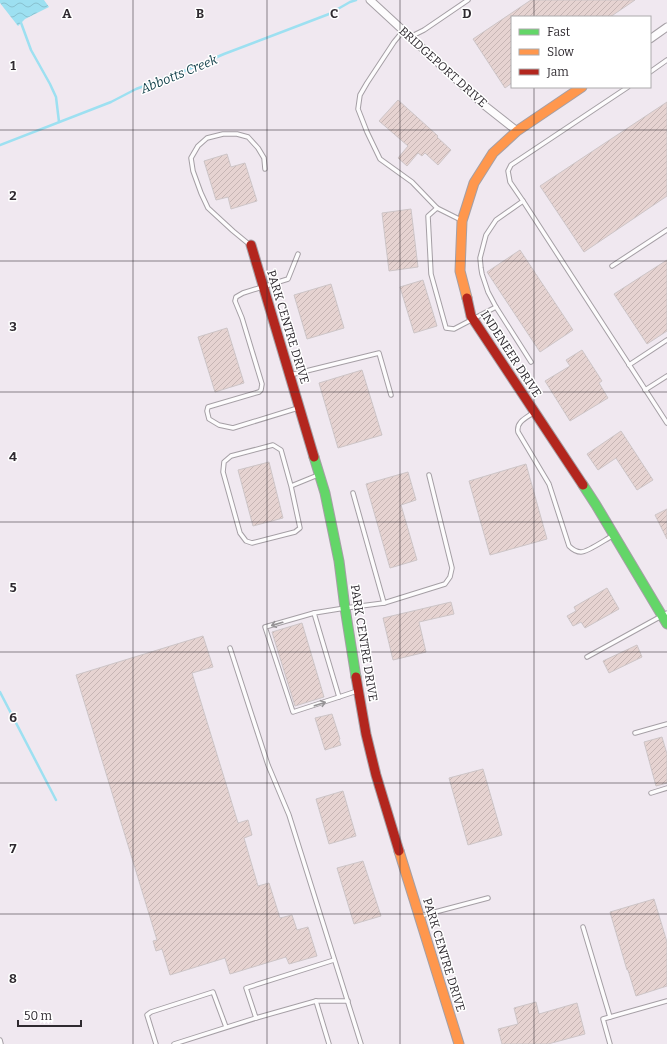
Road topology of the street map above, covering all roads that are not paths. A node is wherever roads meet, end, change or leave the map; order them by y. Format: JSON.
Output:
{"nodes":[{"id":1,"x":370,"y":0,"type":"edge"},
{"id":2,"x":468,"y":0,"type":"edge"},
{"id":3,"x":667,"y":27,"type":"edge"},
{"id":4,"x":403,"y":31,"type":"junction"},
{"id":5,"x":410,"y":37,"type":"junction"},
{"id":6,"x":651,"y":38,"type":"edge"},
{"id":7,"x":667,"y":60,"type":"edge"},
{"id":8,"x":651,"y":71,"type":"edge"},
{"id":9,"x":581,"y":88,"type":"edge"},
{"id":10,"x":626,"y":88,"type":"edge"},
{"id":11,"x":518,"y":131,"type":"junction"},
{"id":12,"x":265,"y":169,"type":"dead end"},
{"id":13,"x":523,"y":201,"type":"junction"},
{"id":14,"x":437,"y":208,"type":"junction"},
{"id":15,"x":462,"y":221,"type":"junction"},
{"id":16,"x":667,"y":230,"type":"edge"},
{"id":17,"x":251,"y":245,"type":"joint"},
{"id":18,"x":298,"y":254,"type":"dead end"},
{"id":19,"x":612,"y":266,"type":"dead end"},
{"id":20,"x":263,"y":286,"type":"junction"},
{"id":21,"x":496,"y":307,"type":"junction"},
{"id":22,"x":473,"y":320,"type":"junction"},
{"id":23,"x":667,"y":340,"type":"edge"},
{"id":24,"x":531,"y":362,"type":"dead end"},
{"id":25,"x":629,"y":365,"type":"junction"},
{"id":26,"x":289,"y":375,"type":"junction"},
{"id":27,"x":667,"y":376,"type":"edge"},
{"id":28,"x":645,"y":390,"type":"junction"},
{"id":29,"x":391,"y":395,"type":"dead end"},
{"id":30,"x":299,"y":407,"type":"junction"},
{"id":31,"x":534,"y":412,"type":"junction"},
{"id":32,"x":667,"y":423,"type":"edge"},
{"id":33,"x":319,"y":475,"type":"junction"},
{"id":34,"x":429,"y":475,"type":"dead end"},
{"id":35,"x":291,"y":486,"type":"junction"},
{"id":36,"x":353,"y":493,"type":"dead end"},
{"id":37,"x":614,"y":535,"type":"junction"},
{"id":38,"x":384,"y":603,"type":"junction"},
{"id":39,"x":345,"y":608,"type":"junction"},
{"id":40,"x":314,"y":613,"type":"junction"},
{"id":41,"x":664,"y":614,"type":"edge"},
{"id":42,"x":667,"y":624,"type":"edge"},
{"id":43,"x":230,"y":648,"type":"dead end"},
{"id":44,"x":587,"y":656,"type":"dead end"},
{"id":45,"x":359,"y":690,"type":"junction"},
{"id":46,"x":339,"y":697,"type":"junction"},
{"id":47,"x":667,"y":724,"type":"edge"},
{"id":48,"x":635,"y":733,"type":"dead end"},
{"id":49,"x":667,"y":788,"type":"edge"},
{"id":50,"x":651,"y":793,"type":"dead end"},
{"id":51,"x":488,"y":898,"type":"dead end"},
{"id":52,"x":419,"y":917,"type":"junction"},
{"id":53,"x":584,"y":927,"type":"dead end"},
{"id":54,"x":334,"y":960,"type":"junction"},
{"id":55,"x":316,"y":1001,"type":"junction"},
{"id":56,"x":348,"y":1001,"type":"junction"},
{"id":57,"x":667,"y":1001,"type":"edge"},
{"id":58,"x":256,"y":1018,"type":"junction"},
{"id":59,"x":610,"y":1018,"type":"junction"},
{"id":60,"x":226,"y":1027,"type":"junction"},
{"id":61,"x":0,"y":1040,"type":"edge"},
{"id":62,"x":1,"y":1044,"type":"edge"},
{"id":63,"x":156,"y":1044,"type":"edge"},
{"id":64,"x":174,"y":1044,"type":"edge"},
{"id":65,"x":329,"y":1044,"type":"edge"},
{"id":66,"x":361,"y":1044,"type":"edge"},
{"id":67,"x":458,"y":1044,"type":"edge"},
{"id":68,"x":610,"y":1044,"type":"edge"}],
"edges":[{"from":1,"to":4,"type":"street","name":"BRIDGEPORT DRIVE"},
{"from":2,"to":5,"type":"lane"},
{"from":3,"to":6,"type":"street"},
{"from":4,"to":5,"type":"street","name":"BRIDGEPORT DRIVE"},
{"from":4,"to":14,"type":"lane"},
{"from":5,"to":11,"type":"street","name":"BRIDGEPORT DRIVE"},
{"from":7,"to":8,"type":"lane"},
{"from":9,"to":11,"type":"street","name":"INDENEER DRIVE"},
{"from":10,"to":13,"type":"lane"},
{"from":11,"to":15,"type":"street","name":"INDENEER DRIVE"},
{"from":12,"to":17,"type":"lane"},
{"from":13,"to":21,"type":"lane"},
{"from":13,"to":25,"type":"lane"},
{"from":14,"to":15,"type":"lane"},
{"from":14,"to":22,"type":"lane"},
{"from":15,"to":22,"type":"street","name":"INDENEER DRIVE"},
{"from":16,"to":19,"type":"lane"},
{"from":17,"to":20,"type":"street","name":"PARK CENTRE DRIVE"},
{"from":18,"to":20,"type":"lane"},
{"from":20,"to":26,"type":"street","name":"PARK CENTRE DRIVE"},
{"from":20,"to":30,"type":"lane"},
{"from":21,"to":22,"type":"lane"},
{"from":21,"to":24,"type":"lane"},
{"from":22,"to":31,"type":"street","name":"INDENEER DRIVE"},
{"from":23,"to":25,"type":"lane"},
{"from":25,"to":28,"type":"lane"},
{"from":26,"to":29,"type":"lane"},
{"from":26,"to":30,"type":"street","name":"PARK CENTRE DRIVE"},
{"from":27,"to":28,"type":"lane"},
{"from":28,"to":32,"type":"lane"},
{"from":30,"to":33,"type":"street","name":"PARK CENTRE DRIVE"},
{"from":31,"to":37,"type":"street","name":"INDENEER DRIVE"},
{"from":31,"to":37,"type":"lane"},
{"from":33,"to":35,"type":"lane"},
{"from":33,"to":39,"type":"street","name":"PARK CENTRE DRIVE"},
{"from":34,"to":38,"type":"lane"},
{"from":35,"to":35,"type":"lane"},
{"from":36,"to":38,"type":"lane"},
{"from":37,"to":41,"type":"street","name":"INDENEER DRIVE"},
{"from":38,"to":39,"type":"lane"},
{"from":39,"to":40,"type":"lane"},
{"from":39,"to":45,"type":"street","name":"PARK CENTRE DRIVE"},
{"from":40,"to":46,"type":"lane"},
{"from":40,"to":46,"type":"lane","one_way":true},
{"from":41,"to":42,"type":"street","name":"INDENEER DRIVE"},
{"from":41,"to":44,"type":"lane"},
{"from":43,"to":54,"type":"lane"},
{"from":45,"to":46,"type":"lane"},
{"from":45,"to":52,"type":"street","name":"PARK CENTRE DRIVE"},
{"from":47,"to":48,"type":"lane"},
{"from":49,"to":50,"type":"lane"},
{"from":51,"to":52,"type":"lane"},
{"from":52,"to":67,"type":"street","name":"PARK CENTRE DRIVE"},
{"from":53,"to":59,"type":"lane"},
{"from":54,"to":56,"type":"lane"},
{"from":54,"to":58,"type":"lane"},
{"from":55,"to":56,"type":"lane"},
{"from":55,"to":58,"type":"lane"},
{"from":55,"to":65,"type":"lane"},
{"from":56,"to":66,"type":"lane"},
{"from":57,"to":59,"type":"lane"},
{"from":58,"to":60,"type":"lane"},
{"from":59,"to":68,"type":"lane"},
{"from":60,"to":63,"type":"lane"},
{"from":60,"to":64,"type":"lane"},
{"from":61,"to":62,"type":"lane"}]}
